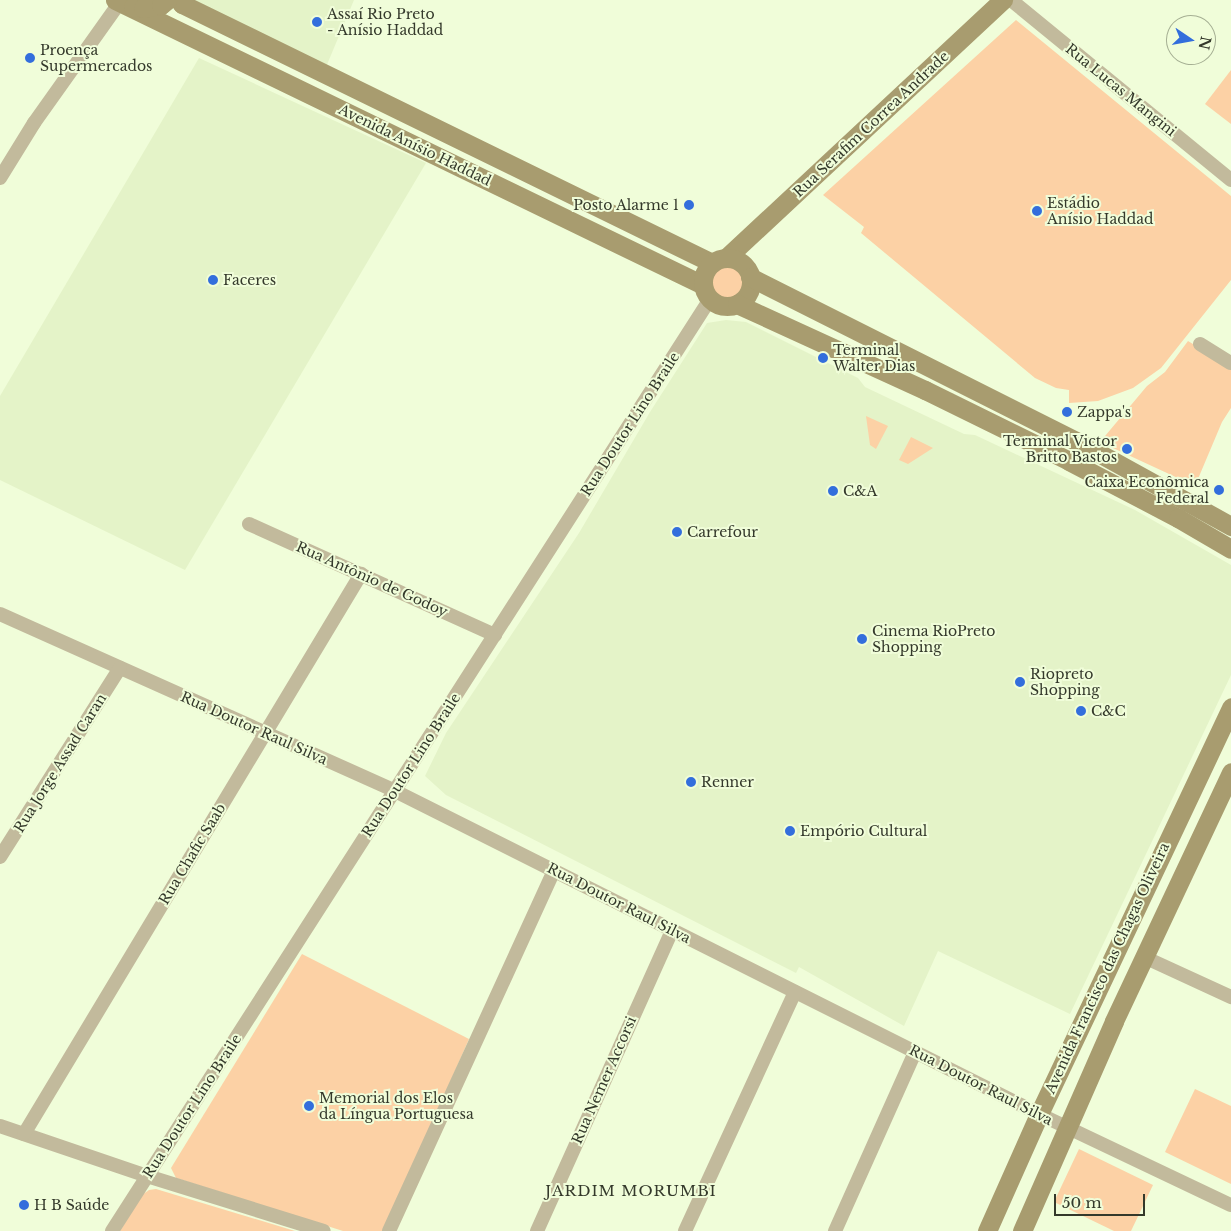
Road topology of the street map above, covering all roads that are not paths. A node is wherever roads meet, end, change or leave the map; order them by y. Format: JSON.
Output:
{"nodes":[{"id":1,"x":167,"y":0,"type":"edge"},
{"id":2,"x":179,"y":0,"type":"edge"},
{"id":3,"x":1003,"y":0,"type":"edge"},
{"id":4,"x":1011,"y":0,"type":"edge"},
{"id":5,"x":121,"y":3,"type":"edge"},
{"id":6,"x":449,"y":134,"type":"junction"},
{"id":7,"x":437,"y":155,"type":"junction"},
{"id":8,"x":0,"y":178,"type":"edge"},
{"id":9,"x":1231,"y":180,"type":"edge"},
{"id":10,"x":729,"y":257,"type":"junction"},
{"id":11,"x":750,"y":277,"type":"junction"},
{"id":12,"x":706,"y":292,"type":"junction"},
{"id":13,"x":737,"y":304,"type":"junction"},
{"id":14,"x":1200,"y":344,"type":"dead end"},
{"id":15,"x":1231,"y":363,"type":"edge"},
{"id":16,"x":1078,"y":442,"type":"junction"},
{"id":17,"x":1069,"y":460,"type":"junction"},
{"id":18,"x":249,"y":524,"type":"dead end"},
{"id":19,"x":1231,"y":526,"type":"edge"},
{"id":20,"x":1231,"y":549,"type":"edge"},
{"id":21,"x":361,"y":574,"type":"junction"},
{"id":22,"x":0,"y":614,"type":"edge"},
{"id":23,"x":495,"y":635,"type":"junction"},
{"id":24,"x":120,"y":668,"type":"junction"},
{"id":25,"x":1231,"y":707,"type":"edge"},
{"id":26,"x":266,"y":732,"type":"junction"},
{"id":27,"x":1231,"y":772,"type":"edge"},
{"id":28,"x":395,"y":791,"type":"junction"},
{"id":29,"x":1171,"y":833,"type":"junction"},
{"id":30,"x":1195,"y":848,"type":"junction"},
{"id":31,"x":0,"y":857,"type":"edge"},
{"id":32,"x":554,"y":871,"type":"junction"},
{"id":33,"x":672,"y":930,"type":"junction"},
{"id":34,"x":1118,"y":945,"type":"junction"},
{"id":35,"x":1144,"y":957,"type":"junction"},
{"id":36,"x":795,"y":992,"type":"junction"},
{"id":37,"x":1231,"y":997,"type":"edge"},
{"id":38,"x":1088,"y":1009,"type":"junction"},
{"id":39,"x":1114,"y":1022,"type":"junction"},
{"id":40,"x":915,"y":1052,"type":"junction"},
{"id":41,"x":1038,"y":1114,"type":"junction"},
{"id":42,"x":0,"y":1126,"type":"edge"},
{"id":43,"x":1068,"y":1128,"type":"junction"},
{"id":44,"x":24,"y":1134,"type":"junction"},
{"id":45,"x":147,"y":1176,"type":"junction"},
{"id":46,"x":1231,"y":1205,"type":"edge"},
{"id":47,"x":112,"y":1231,"type":"edge"},
{"id":48,"x":324,"y":1231,"type":"edge"},
{"id":49,"x":388,"y":1231,"type":"edge"},
{"id":50,"x":537,"y":1231,"type":"edge"},
{"id":51,"x":685,"y":1231,"type":"edge"},
{"id":52,"x":835,"y":1231,"type":"edge"},
{"id":53,"x":987,"y":1231,"type":"edge"},
{"id":54,"x":1022,"y":1231,"type":"edge"}],
"edges":[{"from":1,"to":5,"type":"main road"},
{"from":2,"to":6,"type":"main road","name":"Avenida Anísio Haddad"},
{"from":3,"to":10,"type":"main road","name":"Rua Serafim Correa Andrade"},
{"from":4,"to":9,"type":"street","name":"Rua Lucas Mangini"},
{"from":5,"to":7,"type":"main road","name":"Avenida Anísio Haddad"},
{"from":5,"to":8,"type":"street"},
{"from":6,"to":7,"type":"main road"},
{"from":6,"to":10,"type":"main road","name":"Avenida Anísio Haddad"},
{"from":7,"to":12,"type":"main road","name":"Avenida Anísio Haddad"},
{"from":10,"to":11,"type":"main road"},
{"from":10,"to":12,"type":"main road"},
{"from":11,"to":13,"type":"main road"},
{"from":11,"to":16,"type":"main road"},
{"from":12,"to":13,"type":"main road"},
{"from":12,"to":23,"type":"street","name":"Rua Doutor Lino Braile"},
{"from":13,"to":17,"type":"main road"},
{"from":14,"to":15,"type":"street"},
{"from":16,"to":17,"type":"main road"},
{"from":16,"to":19,"type":"main road"},
{"from":17,"to":20,"type":"main road"},
{"from":18,"to":21,"type":"street","name":"Rua Antônio de Godoy"},
{"from":21,"to":23,"type":"street","name":"Rua Antônio de Godoy"},
{"from":21,"to":26,"type":"street","name":"Rua Chafic Saab"},
{"from":22,"to":24,"type":"street","name":"Rua Doutor Raul Silva"},
{"from":23,"to":28,"type":"street","name":"Rua Doutor Lino Braile"},
{"from":24,"to":26,"type":"street","name":"Rua Doutor Raul Silva"},
{"from":24,"to":31,"type":"street","name":"Rua Jorge Assad Caran"},
{"from":25,"to":29,"type":"main road","name":"Avenida Francisco das Chagas Oliveira"},
{"from":26,"to":28,"type":"street","name":"Rua Doutor Raul Silva"},
{"from":26,"to":44,"type":"street","name":"Rua Chafic Saab"},
{"from":27,"to":30,"type":"main road","name":"Avenida Francisco das Chagas Oliveira"},
{"from":28,"to":32,"type":"street","name":"Rua Doutor Raul Silva"},
{"from":28,"to":45,"type":"street","name":"Rua Doutor Lino Braile"},
{"from":29,"to":30,"type":"main road"},
{"from":29,"to":34,"type":"main road","name":"Avenida Francisco das Chagas Oliveira"},
{"from":30,"to":35,"type":"main road","name":"Avenida Francisco das Chagas Oliveira"},
{"from":32,"to":33,"type":"street","name":"Rua Doutor Raul Silva"},
{"from":32,"to":49,"type":"street"},
{"from":33,"to":36,"type":"street","name":"Rua Doutor Raul Silva"},
{"from":33,"to":50,"type":"street","name":"Rua Nemer Accorsi"},
{"from":34,"to":35,"type":"main road"},
{"from":34,"to":38,"type":"main road","name":"Avenida Francisco das Chagas Oliveira"},
{"from":35,"to":37,"type":"street"},
{"from":35,"to":39,"type":"main road","name":"Avenida Francisco das Chagas Oliveira"},
{"from":36,"to":40,"type":"street","name":"Rua Doutor Raul Silva"},
{"from":36,"to":51,"type":"street"},
{"from":38,"to":39,"type":"main road"},
{"from":38,"to":41,"type":"main road","name":"Avenida Francisco das Chagas Oliveira"},
{"from":39,"to":43,"type":"main road","name":"Avenida Francisco das Chagas Oliveira"},
{"from":40,"to":41,"type":"street","name":"Rua Doutor Raul Silva"},
{"from":40,"to":52,"type":"street"},
{"from":41,"to":43,"type":"street","name":"Rua Doutor Raul Silva"},
{"from":41,"to":53,"type":"main road","name":"Avenida Francisco das Chagas Oliveira"},
{"from":42,"to":44,"type":"street"},
{"from":43,"to":46,"type":"street","name":"Rua Doutor Raul Silva"},
{"from":43,"to":54,"type":"main road","name":"Avenida Francisco das Chagas Oliveira"},
{"from":44,"to":45,"type":"street"},
{"from":45,"to":47,"type":"street","name":"Rua Doutor Lino Braile"},
{"from":45,"to":48,"type":"street"}]}
